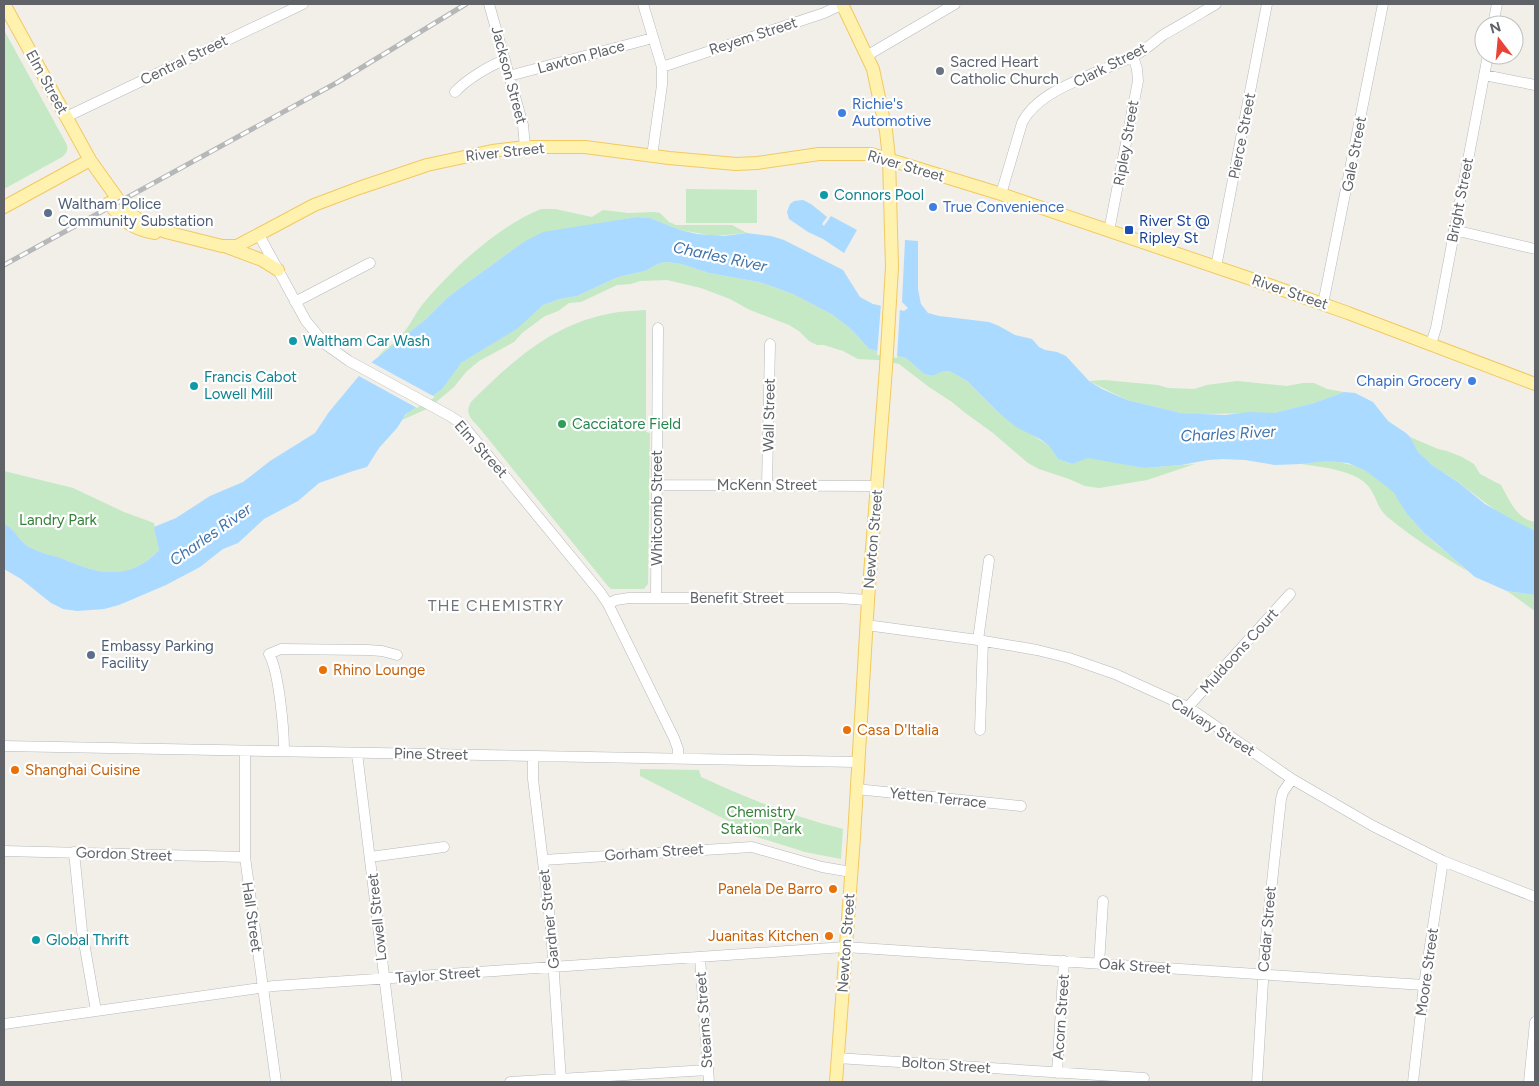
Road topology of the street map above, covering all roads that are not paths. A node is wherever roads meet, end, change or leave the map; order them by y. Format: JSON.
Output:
{"nodes":[{"id":1,"x":4,"y":4,"type":"edge"},
{"id":2,"x":303,"y":4,"type":"edge"},
{"id":3,"x":643,"y":4,"type":"edge"},
{"id":4,"x":843,"y":4,"type":"edge"},
{"id":5,"x":955,"y":4,"type":"edge"},
{"id":6,"x":1216,"y":4,"type":"edge"},
{"id":7,"x":1267,"y":4,"type":"edge"},
{"id":8,"x":1383,"y":4,"type":"edge"},
{"id":9,"x":489,"y":5,"type":"edge"},
{"id":10,"x":653,"y":38,"type":"junction"},
{"id":11,"x":868,"y":55,"type":"junction"},
{"id":12,"x":1133,"y":56,"type":"junction"},
{"id":13,"x":505,"y":60,"type":"junction"},
{"id":14,"x":1486,"y":65,"type":"edge"},
{"id":15,"x":662,"y":67,"type":"junction"},
{"id":16,"x":1484,"y":75,"type":"junction"},
{"id":17,"x":509,"y":76,"type":"junction"},
{"id":18,"x":1535,"y":85,"type":"edge"},
{"id":19,"x":455,"y":92,"type":"dead end"},
{"id":20,"x":66,"y":117,"type":"junction"},
{"id":21,"x":526,"y":147,"type":"junction"},
{"id":22,"x":652,"y":156,"type":"junction"},
{"id":23,"x":889,"y":158,"type":"junction"},
{"id":24,"x":90,"y":160,"type":"junction"},
{"id":25,"x":1001,"y":194,"type":"junction"},
{"id":26,"x":4,"y":207,"type":"edge"},
{"id":27,"x":1454,"y":230,"type":"junction"},
{"id":28,"x":1109,"y":231,"type":"junction"},
{"id":29,"x":259,"y":235,"type":"junction"},
{"id":30,"x":222,"y":246,"type":"junction"},
{"id":31,"x":1535,"y":249,"type":"edge"},
{"id":32,"x":370,"y":263,"type":"dead end"},
{"id":33,"x":1216,"y":267,"type":"junction"},
{"id":34,"x":278,"y":270,"type":"junction"},
{"id":35,"x":296,"y":302,"type":"junction"},
{"id":36,"x":1324,"y":304,"type":"junction"},
{"id":37,"x":658,"y":328,"type":"dead end"},
{"id":38,"x":770,"y":344,"type":"dead end"},
{"id":39,"x":1431,"y":344,"type":"junction"},
{"id":40,"x":1535,"y":384,"type":"edge"},
{"id":41,"x":657,"y":485,"type":"junction"},
{"id":42,"x":767,"y":485,"type":"junction"},
{"id":43,"x":877,"y":486,"type":"junction"},
{"id":44,"x":989,"y":560,"type":"dead end"},
{"id":45,"x":1290,"y":594,"type":"dead end"},
{"id":46,"x":656,"y":598,"type":"junction"},
{"id":47,"x":868,"y":600,"type":"junction"},
{"id":48,"x":608,"y":604,"type":"junction"},
{"id":49,"x":866,"y":625,"type":"junction"},
{"id":50,"x":980,"y":640,"type":"junction"},
{"id":51,"x":396,"y":655,"type":"dead end"},
{"id":52,"x":1188,"y":708,"type":"junction"},
{"id":53,"x":980,"y":730,"type":"dead end"},
{"id":54,"x":4,"y":746,"type":"edge"},
{"id":55,"x":245,"y":751,"type":"junction"},
{"id":56,"x":284,"y":751,"type":"junction"},
{"id":57,"x":357,"y":753,"type":"junction"},
{"id":58,"x":533,"y":756,"type":"junction"},
{"id":59,"x":678,"y":758,"type":"junction"},
{"id":60,"x":857,"y":762,"type":"junction"},
{"id":61,"x":1292,"y":779,"type":"junction"},
{"id":62,"x":856,"y":789,"type":"junction"},
{"id":63,"x":1021,"y":806,"type":"dead end"},
{"id":64,"x":444,"y":848,"type":"dead end"},
{"id":65,"x":4,"y":851,"type":"edge"},
{"id":66,"x":74,"y":852,"type":"junction"},
{"id":67,"x":245,"y":857,"type":"junction"},
{"id":68,"x":370,"y":857,"type":"junction"},
{"id":69,"x":543,"y":860,"type":"junction"},
{"id":70,"x":1443,"y":861,"type":"junction"},
{"id":71,"x":851,"y":872,"type":"junction"},
{"id":72,"x":1535,"y":898,"type":"edge"},
{"id":73,"x":1103,"y":901,"type":"dead end"},
{"id":74,"x":845,"y":947,"type":"junction"},
{"id":75,"x":700,"y":958,"type":"junction"},
{"id":76,"x":1064,"y":961,"type":"junction"},
{"id":77,"x":1099,"y":964,"type":"junction"},
{"id":78,"x":554,"y":967,"type":"junction"},
{"id":79,"x":1263,"y":974,"type":"junction"},
{"id":80,"x":384,"y":978,"type":"junction"},
{"id":81,"x":1424,"y":985,"type":"junction"},
{"id":82,"x":262,"y":987,"type":"junction"},
{"id":83,"x":96,"y":1011,"type":"junction"},
{"id":84,"x":1535,"y":1022,"type":"edge"},
{"id":85,"x":4,"y":1024,"type":"edge"},
{"id":86,"x":837,"y":1058,"type":"junction"},
{"id":87,"x":708,"y":1070,"type":"junction"},
{"id":88,"x":1057,"y":1073,"type":"junction"},
{"id":89,"x":1144,"y":1078,"type":"dead end"},
{"id":90,"x":1103,"y":1079,"type":"edge"},
{"id":91,"x":561,"y":1081,"type":"edge"},
{"id":92,"x":276,"y":1082,"type":"edge"},
{"id":93,"x":397,"y":1082,"type":"edge"},
{"id":94,"x":510,"y":1082,"type":"edge"},
{"id":95,"x":709,"y":1082,"type":"edge"},
{"id":96,"x":836,"y":1082,"type":"edge"},
{"id":97,"x":1257,"y":1082,"type":"edge"},
{"id":98,"x":1413,"y":1082,"type":"edge"},
{"id":99,"x":1529,"y":1082,"type":"edge"}],
"edges":[{"from":1,"to":20,"type":"main road","name":"Elm Street"},
{"from":2,"to":20,"type":"street","name":"Central Street"},
{"from":3,"to":10,"type":"street"},
{"from":4,"to":11,"type":"main road","name":"Newton Street"},
{"from":4,"to":15,"type":"street","name":"Reyem Street"},
{"from":5,"to":11,"type":"street"},
{"from":6,"to":12,"type":"street","name":"Clark Street"},
{"from":7,"to":33,"type":"street","name":"Pierce Street"},
{"from":8,"to":36,"type":"street","name":"Gale Street"},
{"from":9,"to":13,"type":"street","name":"Jackson Street"},
{"from":10,"to":15,"type":"street"},
{"from":10,"to":17,"type":"street","name":"Lawton Place"},
{"from":11,"to":23,"type":"main road","name":"Newton Street"},
{"from":12,"to":25,"type":"street","name":"Clark Street"},
{"from":12,"to":28,"type":"street","name":"Ripley Street"},
{"from":13,"to":17,"type":"street","name":"Jackson Street"},
{"from":13,"to":19,"type":"street"},
{"from":14,"to":16,"type":"street","name":"Bright Street"},
{"from":15,"to":22,"type":"street"},
{"from":16,"to":18,"type":"street"},
{"from":16,"to":27,"type":"street","name":"Bright Street"},
{"from":17,"to":21,"type":"street","name":"Jackson Street"},
{"from":20,"to":24,"type":"main road","name":"Elm Street"},
{"from":21,"to":22,"type":"main road","name":"River Street"},
{"from":21,"to":29,"type":"main road","name":"River Street"},
{"from":22,"to":23,"type":"main road","name":"River Street"},
{"from":23,"to":25,"type":"main road","name":"River Street"},
{"from":23,"to":43,"type":"main road","name":"Newton Street"},
{"from":24,"to":26,"type":"main road"},
{"from":24,"to":30,"type":"main road","name":"Elm Street"},
{"from":25,"to":28,"type":"main road","name":"River Street"},
{"from":27,"to":31,"type":"street"},
{"from":27,"to":39,"type":"street","name":"Bright Street"},
{"from":28,"to":33,"type":"main road","name":"River Street"},
{"from":29,"to":30,"type":"main road","name":"Elm Street"},
{"from":29,"to":34,"type":"street","name":"Elm Street"},
{"from":30,"to":34,"type":"main road"},
{"from":32,"to":35,"type":"street"},
{"from":33,"to":36,"type":"main road","name":"River Street"},
{"from":34,"to":35,"type":"street","name":"Elm Street"},
{"from":35,"to":48,"type":"street","name":"Elm Street"},
{"from":36,"to":39,"type":"main road","name":"River Street"},
{"from":37,"to":41,"type":"street","name":"Whitcomb Street"},
{"from":38,"to":42,"type":"street","name":"Wall Street"},
{"from":39,"to":40,"type":"main road","name":"River Street"},
{"from":41,"to":42,"type":"street","name":"McKenn Street"},
{"from":41,"to":46,"type":"street","name":"Whitcomb Street"},
{"from":42,"to":43,"type":"street","name":"McKenn Street"},
{"from":43,"to":47,"type":"main road","name":"Newton Street"},
{"from":44,"to":50,"type":"street"},
{"from":45,"to":52,"type":"street","name":"Muldoons Court"},
{"from":46,"to":47,"type":"street","name":"Benefit Street"},
{"from":46,"to":48,"type":"street","name":"Benefit Street"},
{"from":47,"to":49,"type":"main road","name":"Newton Street"},
{"from":48,"to":59,"type":"street","name":"Elm Street"},
{"from":49,"to":50,"type":"street","name":"Calvary Street"},
{"from":49,"to":60,"type":"main road","name":"Newton Street"},
{"from":50,"to":52,"type":"street","name":"Calvary Street"},
{"from":50,"to":53,"type":"street"},
{"from":51,"to":56,"type":"street"},
{"from":52,"to":61,"type":"street","name":"Calvary Street"},
{"from":54,"to":55,"type":"street","name":"Pine Street"},
{"from":55,"to":56,"type":"street","name":"Pine Street"},
{"from":55,"to":67,"type":"street","name":"Hall Street"},
{"from":56,"to":57,"type":"street","name":"Pine Street"},
{"from":57,"to":58,"type":"street","name":"Pine Street"},
{"from":57,"to":68,"type":"street","name":"Lowell Street"},
{"from":58,"to":59,"type":"street","name":"Pine Street"},
{"from":58,"to":69,"type":"street","name":"Gardner Street"},
{"from":59,"to":60,"type":"street","name":"Pine Street"},
{"from":60,"to":62,"type":"main road","name":"Newton Street"},
{"from":61,"to":70,"type":"street","name":"Calvary Street"},
{"from":61,"to":79,"type":"street","name":"Cedar Street"},
{"from":62,"to":63,"type":"street","name":"Yetten Terrace"},
{"from":62,"to":71,"type":"main road","name":"Newton Street"},
{"from":64,"to":68,"type":"street"},
{"from":65,"to":66,"type":"street","name":"Gordon Street"},
{"from":66,"to":67,"type":"street","name":"Gordon Street"},
{"from":66,"to":83,"type":"street"},
{"from":67,"to":82,"type":"street","name":"Hall Street"},
{"from":68,"to":80,"type":"street","name":"Lowell Street"},
{"from":69,"to":71,"type":"street","name":"Gorham Street"},
{"from":69,"to":78,"type":"street","name":"Gardner Street"},
{"from":70,"to":72,"type":"street","name":"Calvary Street"},
{"from":70,"to":81,"type":"street","name":"Moore Street"},
{"from":71,"to":74,"type":"main road","name":"Newton Street"},
{"from":73,"to":77,"type":"street"},
{"from":74,"to":75,"type":"street","name":"Taylor Street"},
{"from":74,"to":76,"type":"street","name":"Oak Street"},
{"from":74,"to":86,"type":"main road","name":"Newton Street"},
{"from":75,"to":78,"type":"street","name":"Taylor Street"},
{"from":75,"to":87,"type":"street","name":"Stearns Street"},
{"from":76,"to":77,"type":"street","name":"Oak Street"},
{"from":76,"to":88,"type":"street","name":"Acorn Street"},
{"from":77,"to":79,"type":"street","name":"Oak Street"},
{"from":78,"to":80,"type":"street","name":"Taylor Street"},
{"from":78,"to":91,"type":"street","name":"Gardner Street"},
{"from":79,"to":81,"type":"street","name":"Oak Street"},
{"from":79,"to":97,"type":"street","name":"Cedar Street"},
{"from":80,"to":82,"type":"street","name":"Taylor Street"},
{"from":80,"to":93,"type":"street","name":"Lowell Street"},
{"from":81,"to":98,"type":"street","name":"Moore Street"},
{"from":82,"to":83,"type":"street","name":"Taylor Street"},
{"from":82,"to":92,"type":"street","name":"Hall Street"},
{"from":83,"to":85,"type":"street","name":"Taylor Street"},
{"from":84,"to":99,"type":"street"},
{"from":86,"to":88,"type":"street","name":"Bolton Street"},
{"from":86,"to":96,"type":"main road","name":"Newton Street"},
{"from":87,"to":91,"type":"street"},
{"from":87,"to":95,"type":"street","name":"Stearns Street"},
{"from":88,"to":90,"type":"street","name":"Bolton Street"},
{"from":89,"to":90,"type":"street","name":"Bolton Street"},
{"from":91,"to":94,"type":"street"}]}
